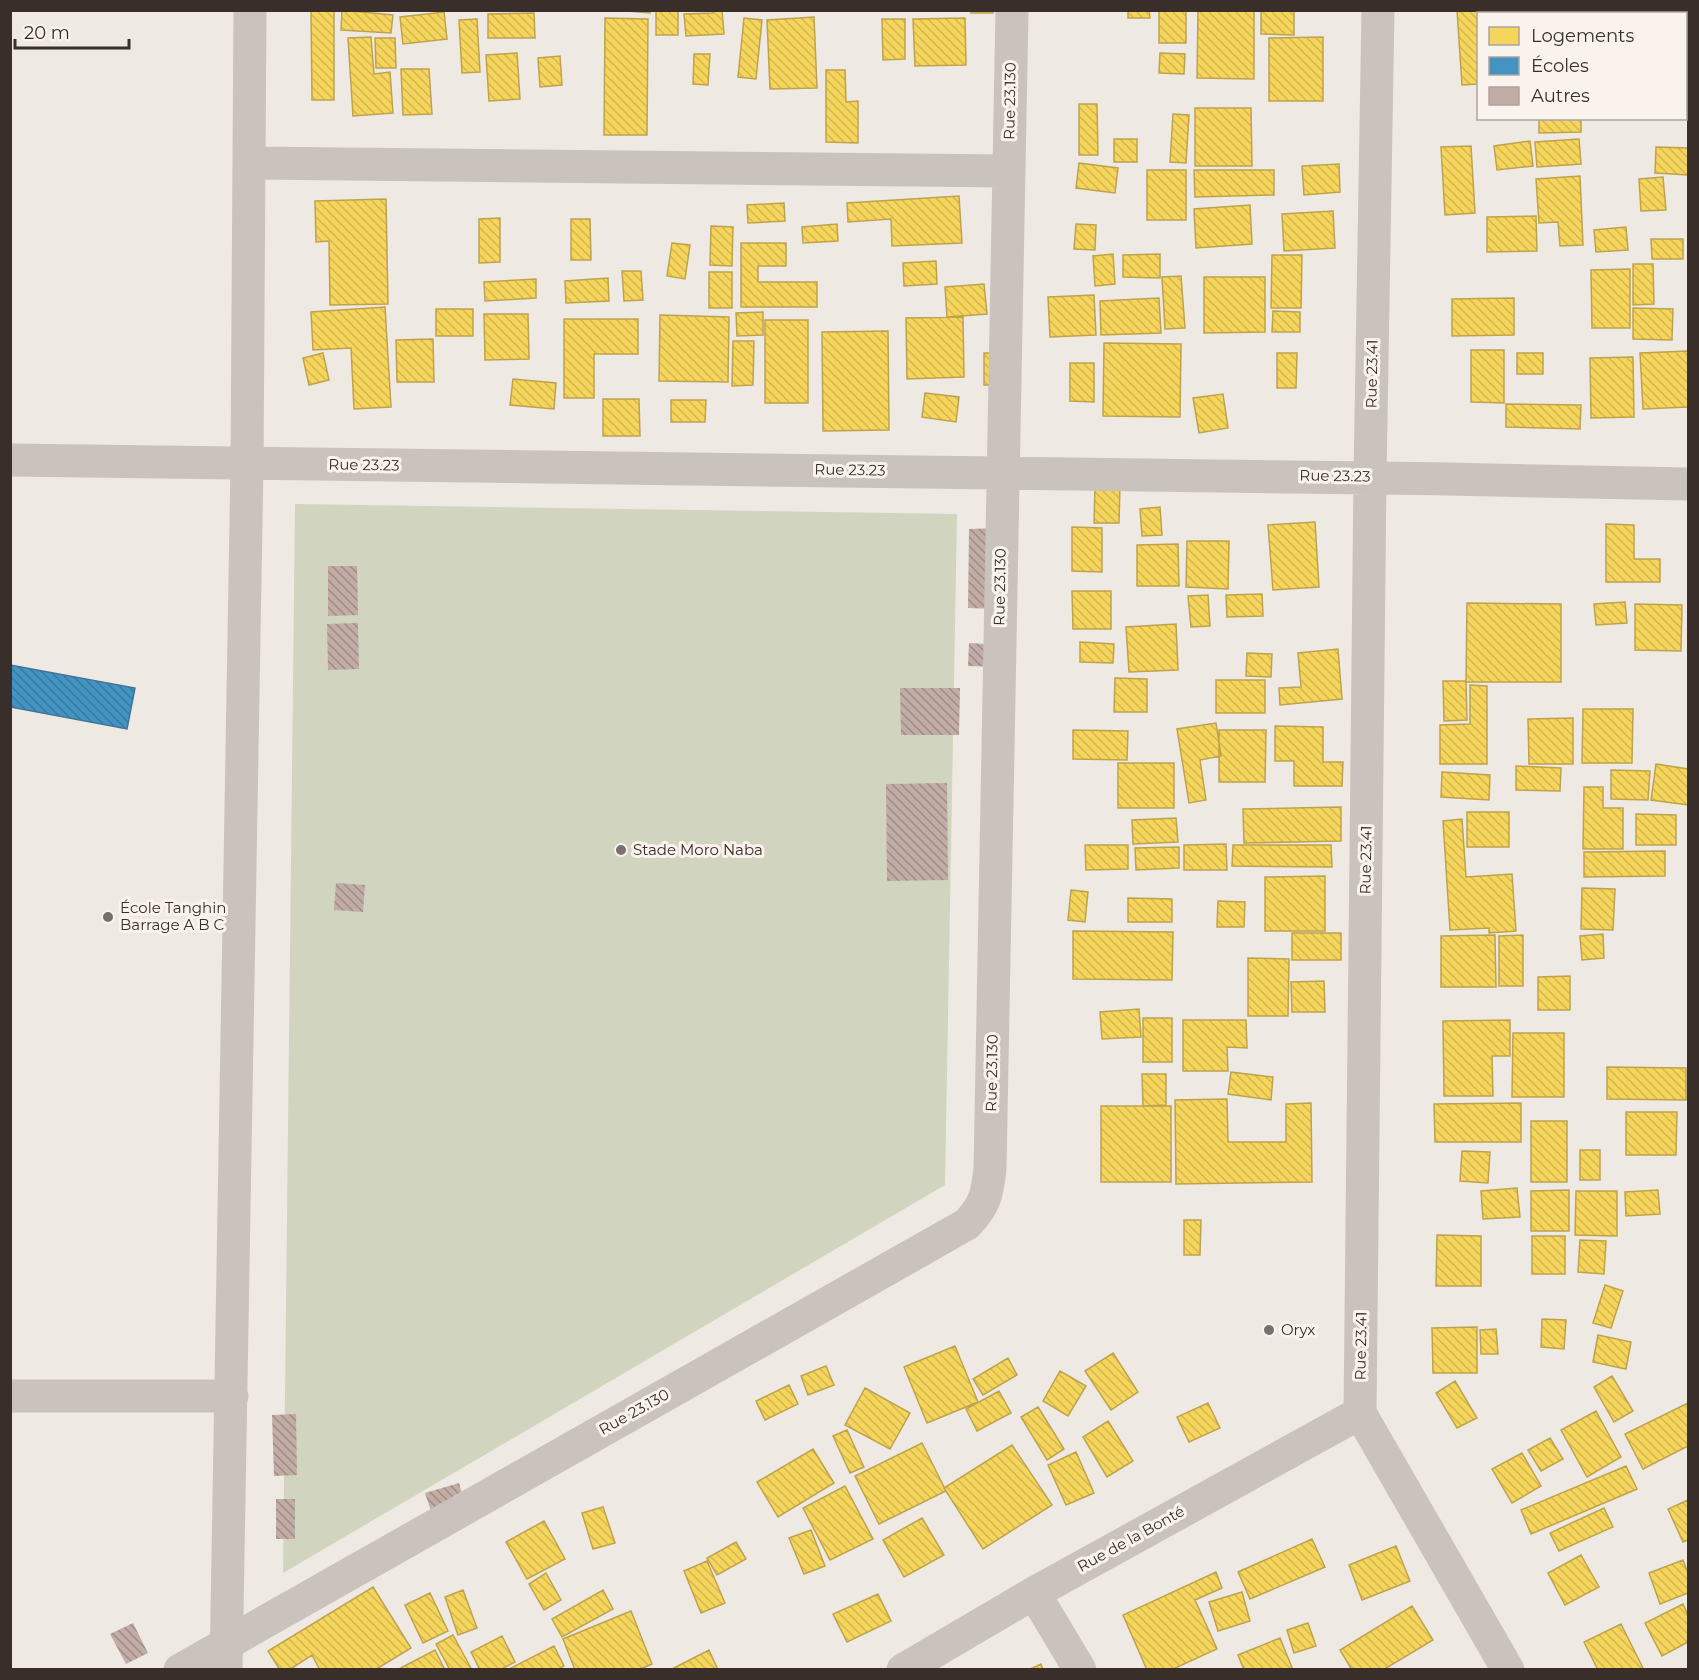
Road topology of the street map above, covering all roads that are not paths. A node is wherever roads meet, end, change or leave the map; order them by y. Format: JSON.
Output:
{"nodes":[{"id":1,"x":250,"y":10,"type":"edge"},
{"id":2,"x":1012,"y":10,"type":"edge"},
{"id":3,"x":1378,"y":10,"type":"edge"},
{"id":4,"x":249,"y":163,"type":"junction"},
{"id":5,"x":1008,"y":171,"type":"junction"},
{"id":6,"x":10,"y":460,"type":"edge"},
{"id":7,"x":246,"y":464,"type":"junction"},
{"id":8,"x":1002,"y":471,"type":"junction"},
{"id":9,"x":1370,"y":477,"type":"junction"},
{"id":10,"x":1689,"y":484,"type":"edge"},
{"id":11,"x":10,"y":1396,"type":"edge"},
{"id":12,"x":232,"y":1396,"type":"junction"},
{"id":13,"x":1360,"y":1413,"type":"junction"},
{"id":14,"x":1034,"y":1593,"type":"junction"},
{"id":15,"x":226,"y":1656,"type":"edge"},
{"id":16,"x":180,"y":1670,"type":"edge"},
{"id":17,"x":903,"y":1670,"type":"edge"},
{"id":18,"x":1080,"y":1670,"type":"edge"},
{"id":19,"x":1508,"y":1670,"type":"edge"}],
"edges":[{"from":1,"to":4,"type":"street"},
{"from":2,"to":5,"type":"street","name":"Rue 23.130"},
{"from":3,"to":9,"type":"street","name":"Rue 23.41"},
{"from":4,"to":5,"type":"street"},
{"from":4,"to":7,"type":"street"},
{"from":5,"to":8,"type":"street","name":"Rue 23.130"},
{"from":6,"to":7,"type":"street","name":"Rue 23.23"},
{"from":7,"to":8,"type":"street","name":"Rue 23.23"},
{"from":7,"to":12,"type":"street"},
{"from":8,"to":9,"type":"street","name":"Rue 23.23"},
{"from":8,"to":15,"type":"street","name":"Rue 23.130"},
{"from":9,"to":10,"type":"street","name":"Rue 23.23"},
{"from":9,"to":13,"type":"street","name":"Rue 23.41"},
{"from":11,"to":12,"type":"street"},
{"from":12,"to":15,"type":"street"},
{"from":13,"to":14,"type":"street","name":"Rue de la Bonté"},
{"from":13,"to":19,"type":"street"},
{"from":14,"to":17,"type":"street","name":"Rue de la Bonté"},
{"from":14,"to":18,"type":"street"},
{"from":15,"to":16,"type":"street","name":"Rue 23.130"}]}
